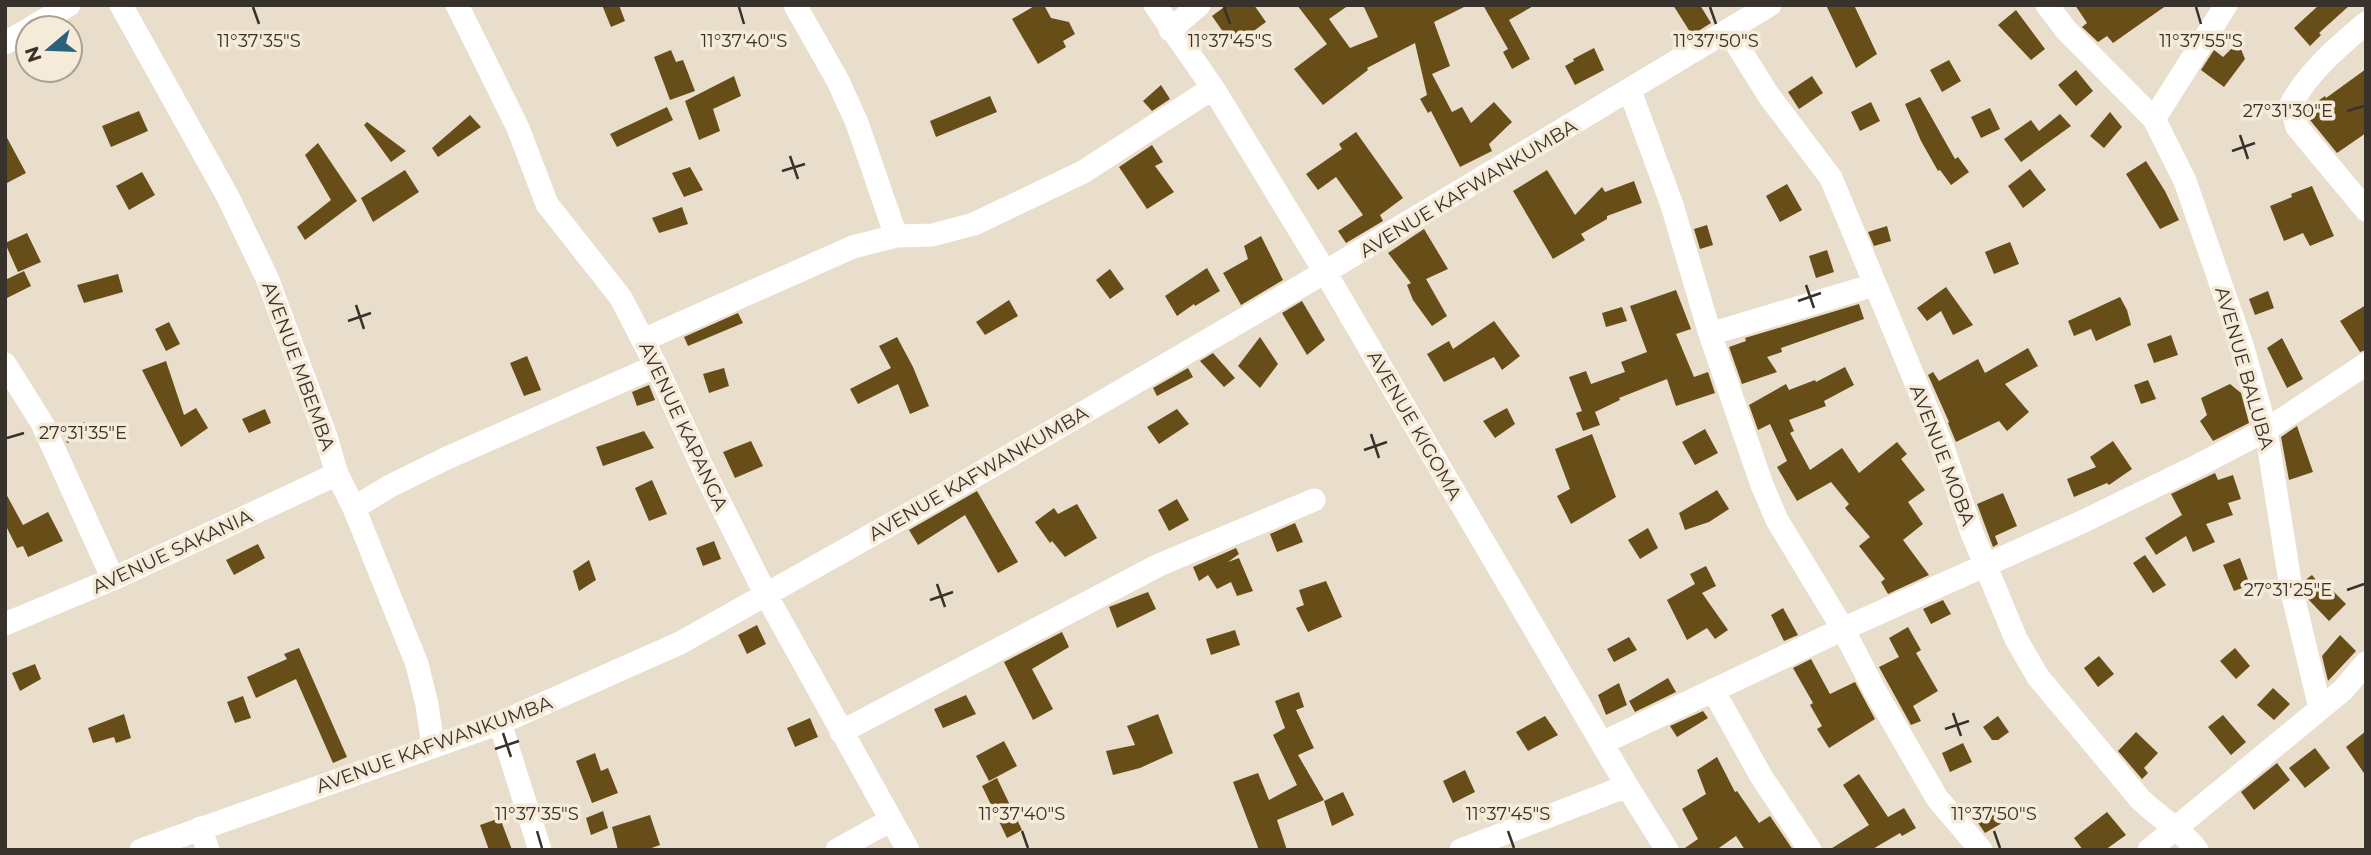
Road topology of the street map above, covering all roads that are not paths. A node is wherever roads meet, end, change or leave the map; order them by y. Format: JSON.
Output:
{"nodes":[{"id":1,"x":121,"y":5,"type":"edge"},
{"id":2,"x":457,"y":5,"type":"edge"},
{"id":3,"x":795,"y":5,"type":"edge"},
{"id":4,"x":1155,"y":5,"type":"edge"},
{"id":5,"x":1199,"y":5,"type":"edge"},
{"id":6,"x":1770,"y":5,"type":"edge"},
{"id":7,"x":2047,"y":5,"type":"edge"},
{"id":8,"x":2226,"y":5,"type":"edge"},
{"id":9,"x":2366,"y":23,"type":"edge"},
{"id":10,"x":1170,"y":30,"type":"junction"},
{"id":11,"x":1729,"y":32,"type":"junction"},
{"id":12,"x":1213,"y":88,"type":"junction"},
{"id":13,"x":1630,"y":91,"type":"junction"},
{"id":14,"x":2154,"y":119,"type":"junction"},
{"id":15,"x":2366,"y":210,"type":"edge"},
{"id":16,"x":896,"y":236,"type":"junction"},
{"id":17,"x":1325,"y":272,"type":"junction"},
{"id":18,"x":1874,"y":285,"type":"junction"},
{"id":19,"x":1710,"y":334,"type":"junction"},
{"id":20,"x":643,"y":340,"type":"junction"},
{"id":21,"x":5,"y":364,"type":"edge"},
{"id":22,"x":2366,"y":364,"type":"edge"},
{"id":23,"x":656,"y":366,"type":"junction"},
{"id":24,"x":15,"y":402,"type":"edge"},
{"id":25,"x":2266,"y":430,"type":"junction"},
{"id":26,"x":337,"y":474,"type":"junction"},
{"id":27,"x":1314,"y":500,"type":"dead end"},
{"id":28,"x":354,"y":508,"type":"junction"},
{"id":29,"x":1985,"y":566,"type":"junction"},
{"id":30,"x":113,"y":579,"type":"junction"},
{"id":31,"x":765,"y":593,"type":"junction"},
{"id":32,"x":5,"y":624,"type":"edge"},
{"id":33,"x":1843,"y":629,"type":"junction"},
{"id":34,"x":2366,"y":663,"type":"edge"},
{"id":35,"x":1713,"y":690,"type":"junction"},
{"id":36,"x":2320,"y":708,"type":"junction"},
{"id":37,"x":500,"y":723,"type":"junction"},
{"id":38,"x":841,"y":732,"type":"junction"},
{"id":39,"x":1602,"y":743,"type":"junction"},
{"id":40,"x":433,"y":745,"type":"junction"},
{"id":41,"x":1627,"y":786,"type":"junction"},
{"id":42,"x":891,"y":820,"type":"junction"},
{"id":43,"x":2176,"y":828,"type":"junction"},
{"id":44,"x":204,"y":839,"type":"edge"},
{"id":45,"x":141,"y":850,"type":"edge"},
{"id":46,"x":540,"y":850,"type":"edge"},
{"id":47,"x":837,"y":850,"type":"edge"},
{"id":48,"x":908,"y":850,"type":"edge"},
{"id":49,"x":1461,"y":850,"type":"edge"},
{"id":50,"x":1667,"y":850,"type":"edge"},
{"id":51,"x":1810,"y":850,"type":"edge"},
{"id":52,"x":1981,"y":850,"type":"edge"},
{"id":53,"x":2149,"y":850,"type":"edge"},
{"id":54,"x":2197,"y":850,"type":"edge"}],
"edges":[{"from":1,"to":26,"type":"street","name":"AVENUE MBEMBA"},
{"from":2,"to":20,"type":"street","name":"AVENUE KAPANGA"},
{"from":3,"to":16,"type":"street"},
{"from":4,"to":10,"type":"street","name":"AVENUE KIGOMA"},
{"from":5,"to":10,"type":"street"},
{"from":6,"to":11,"type":"street","name":"AVENUE KAFWANKUMBA"},
{"from":7,"to":14,"type":"street","name":"AVENUE BALUBA"},
{"from":8,"to":14,"type":"street"},
{"from":9,"to":15,"type":"street"},
{"from":10,"to":12,"type":"street","name":"AVENUE KIGOMA"},
{"from":11,"to":13,"type":"street","name":"AVENUE KAFWANKUMBA"},
{"from":11,"to":18,"type":"street","name":"AVENUE MOBA"},
{"from":12,"to":16,"type":"street"},
{"from":12,"to":17,"type":"street","name":"AVENUE KIGOMA"},
{"from":13,"to":17,"type":"street","name":"AVENUE KAFWANKUMBA"},
{"from":13,"to":19,"type":"street"},
{"from":14,"to":25,"type":"street","name":"AVENUE BALUBA"},
{"from":16,"to":20,"type":"street"},
{"from":17,"to":31,"type":"street","name":"AVENUE KAFWANKUMBA"},
{"from":17,"to":39,"type":"street","name":"AVENUE KIGOMA"},
{"from":18,"to":19,"type":"street"},
{"from":18,"to":29,"type":"street","name":"AVENUE MOBA"},
{"from":19,"to":33,"type":"street"},
{"from":20,"to":23,"type":"street","name":"AVENUE KAPANGA"},
{"from":21,"to":24,"type":"street"},
{"from":22,"to":25,"type":"street"},
{"from":23,"to":28,"type":"street"},
{"from":23,"to":31,"type":"street","name":"AVENUE KAPANGA"},
{"from":24,"to":30,"type":"street"},
{"from":25,"to":29,"type":"street"},
{"from":25,"to":36,"type":"street","name":"AVENUE BALUBA"},
{"from":26,"to":28,"type":"street","name":"AVENUE MBEMBA"},
{"from":26,"to":30,"type":"street","name":"AVENUE SAKANIA"},
{"from":27,"to":38,"type":"street"},
{"from":28,"to":40,"type":"street","name":"AVENUE MBEMBA"},
{"from":29,"to":33,"type":"street"},
{"from":29,"to":43,"type":"street","name":"AVENUE MOBA"},
{"from":30,"to":32,"type":"street","name":"AVENUE SAKANIA"},
{"from":31,"to":37,"type":"street","name":"AVENUE KAFWANKUMBA"},
{"from":31,"to":38,"type":"street","name":"AVENUE KAPANGA"},
{"from":33,"to":35,"type":"street"},
{"from":33,"to":52,"type":"street"},
{"from":34,"to":36,"type":"street"},
{"from":35,"to":39,"type":"street"},
{"from":35,"to":51,"type":"street"},
{"from":36,"to":43,"type":"street"},
{"from":37,"to":40,"type":"street","name":"AVENUE KAFWANKUMBA"},
{"from":37,"to":46,"type":"street"},
{"from":38,"to":42,"type":"street","name":"AVENUE KAPANGA"},
{"from":39,"to":41,"type":"street","name":"AVENUE KIGOMA"},
{"from":40,"to":44,"type":"street","name":"AVENUE KAFWANKUMBA"},
{"from":41,"to":49,"type":"street"},
{"from":41,"to":50,"type":"street","name":"AVENUE KIGOMA"},
{"from":42,"to":47,"type":"street"},
{"from":42,"to":48,"type":"street","name":"AVENUE KAPANGA"},
{"from":43,"to":53,"type":"street"},
{"from":43,"to":54,"type":"street","name":"AVENUE MOBA"},
{"from":44,"to":45,"type":"street","name":"AVENUE KAFWANKUMBA"}]}
